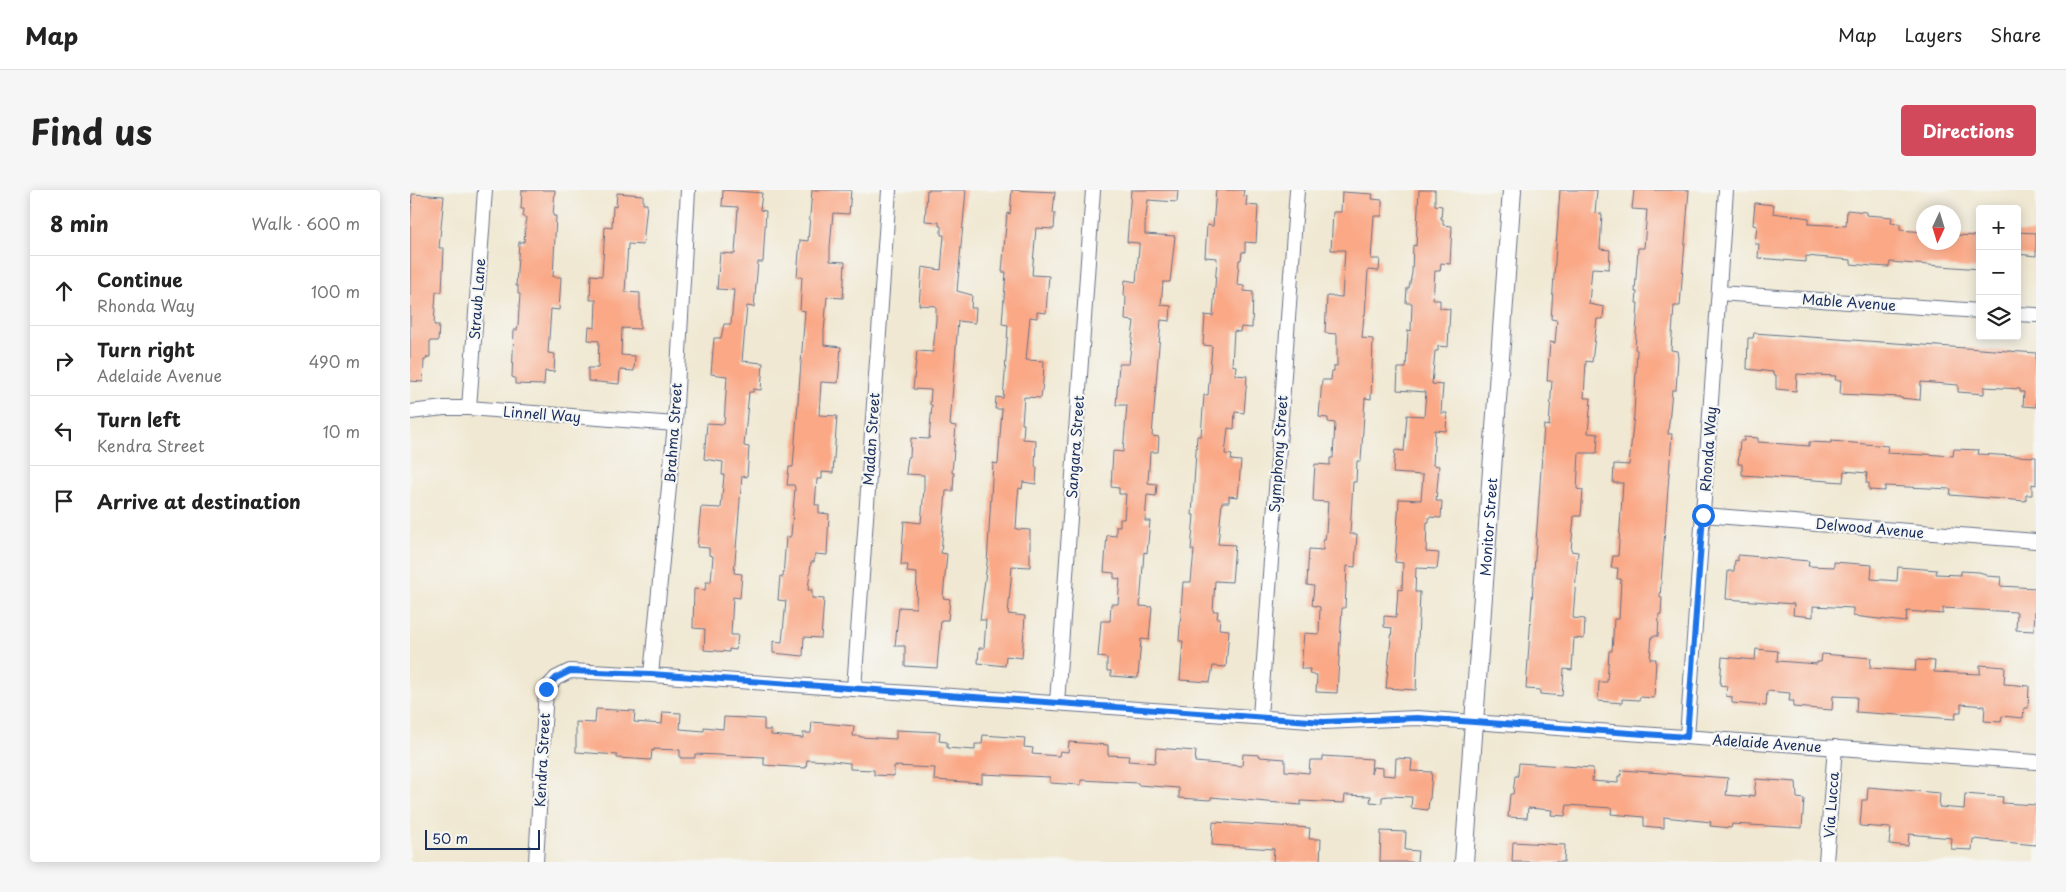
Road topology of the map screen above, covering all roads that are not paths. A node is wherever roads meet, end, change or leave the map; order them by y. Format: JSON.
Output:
{"nodes":[{"id":1,"x":485,"y":190,"type":"edge"},
{"id":2,"x":688,"y":190,"type":"edge"},
{"id":3,"x":889,"y":190,"type":"edge"},
{"id":4,"x":1093,"y":190,"type":"edge"},
{"id":5,"x":1297,"y":190,"type":"edge"},
{"id":6,"x":1512,"y":190,"type":"edge"},
{"id":7,"x":1726,"y":190,"type":"edge"},
{"id":8,"x":1719,"y":293,"type":"junction"},
{"id":9,"x":1976,"y":311,"type":"edge"},
{"id":10,"x":2021,"y":314,"type":"edge"},
{"id":11,"x":2036,"y":315,"type":"edge"},
{"id":12,"x":469,"y":408,"type":"junction"},
{"id":13,"x":410,"y":412,"type":"edge"},
{"id":14,"x":674,"y":424,"type":"junction"},
{"id":15,"x":1703,"y":515,"type":"junction"},
{"id":16,"x":2036,"y":542,"type":"edge"},
{"id":17,"x":570,"y":671,"type":"joint"},
{"id":18,"x":651,"y":674,"type":"junction"},
{"id":19,"x":854,"y":689,"type":"junction"},
{"id":20,"x":1057,"y":703,"type":"junction"},
{"id":21,"x":1260,"y":717,"type":"junction"},
{"id":22,"x":1474,"y":722,"type":"junction"},
{"id":23,"x":1687,"y":737,"type":"junction"},
{"id":24,"x":1835,"y":747,"type":"junction"},
{"id":25,"x":2036,"y":762,"type":"edge"},
{"id":26,"x":536,"y":862,"type":"edge"},
{"id":27,"x":1464,"y":862,"type":"edge"},
{"id":28,"x":1826,"y":862,"type":"edge"}],
"edges":[{"from":1,"to":12,"type":"street","name":"Straub Lane"},
{"from":2,"to":14,"type":"street","name":"Brahma Street"},
{"from":3,"to":19,"type":"street","name":"Madan Street"},
{"from":4,"to":20,"type":"street","name":"Sangara Street"},
{"from":5,"to":21,"type":"street","name":"Symphony Street"},
{"from":6,"to":22,"type":"street","name":"Monitor Street"},
{"from":7,"to":8,"type":"street","name":"Rhonda Way"},
{"from":8,"to":9,"type":"street","name":"Mable Avenue"},
{"from":8,"to":15,"type":"street","name":"Rhonda Way"},
{"from":10,"to":11,"type":"street"},
{"from":12,"to":13,"type":"street","name":"Linnell Way"},
{"from":12,"to":14,"type":"street","name":"Linnell Way"},
{"from":14,"to":18,"type":"street","name":"Brahma Street"},
{"from":15,"to":16,"type":"street","name":"Delwood Avenue"},
{"from":15,"to":23,"type":"street","name":"Rhonda Way"},
{"from":17,"to":18,"type":"street","name":"Adelaide Avenue"},
{"from":17,"to":26,"type":"street","name":"Kendra Street"},
{"from":18,"to":19,"type":"street","name":"Adelaide Avenue"},
{"from":19,"to":20,"type":"street","name":"Adelaide Avenue"},
{"from":20,"to":21,"type":"street","name":"Adelaide Avenue"},
{"from":21,"to":22,"type":"street","name":"Adelaide Avenue"},
{"from":22,"to":23,"type":"street","name":"Adelaide Avenue"},
{"from":22,"to":27,"type":"street","name":"Monitor Street"},
{"from":23,"to":24,"type":"street","name":"Adelaide Avenue"},
{"from":24,"to":25,"type":"street","name":"Adelaide Avenue"},
{"from":24,"to":28,"type":"street","name":"Via Lucca"}]}
